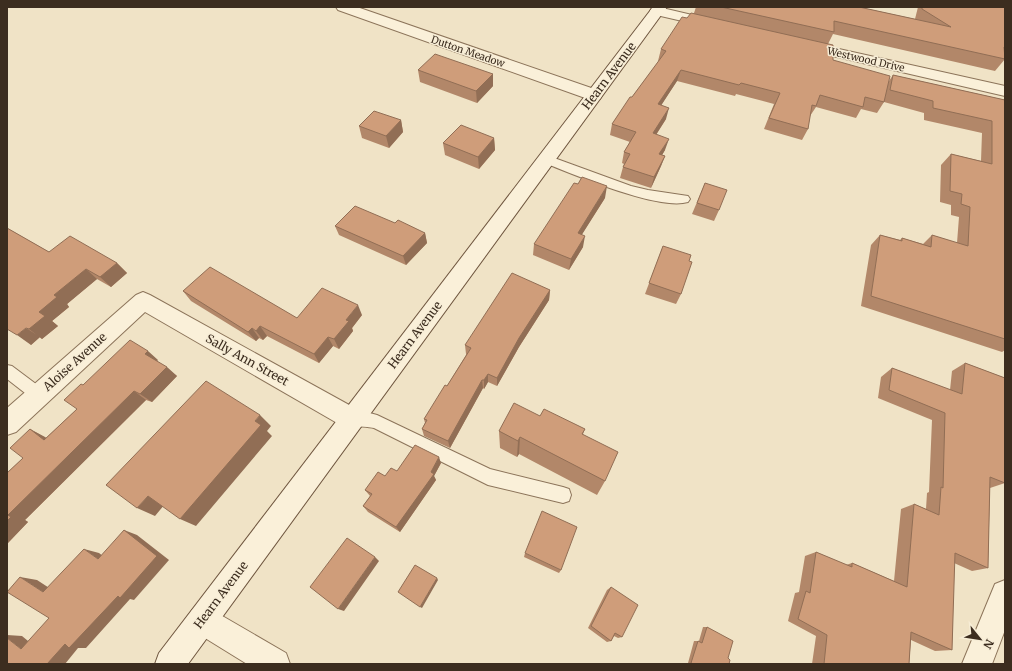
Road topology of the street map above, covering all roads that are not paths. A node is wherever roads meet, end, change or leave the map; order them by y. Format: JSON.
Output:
{"nodes":[{"id":1,"x":343,"y":7,"type":"edge"},
{"id":2,"x":659,"y":9,"type":"edge"},
{"id":3,"x":734,"y":29,"type":"edge"},
{"id":4,"x":788,"y":41,"type":"edge"},
{"id":5,"x":1005,"y":91,"type":"edge"},
{"id":6,"x":594,"y":95,"type":"junction"},
{"id":7,"x":546,"y":159,"type":"junction"},
{"id":8,"x":684,"y":199,"type":"dead end"},
{"id":9,"x":143,"y":301,"type":"joint"},
{"id":10,"x":7,"y":371,"type":"edge"},
{"id":11,"x":39,"y":395,"type":"junction"},
{"id":12,"x":352,"y":419,"type":"junction"},
{"id":13,"x":7,"y":424,"type":"edge"},
{"id":14,"x":563,"y":495,"type":"dead end"},
{"id":15,"x":1005,"y":594,"type":"edge"},
{"id":16,"x":202,"y":620,"type":"junction"},
{"id":17,"x":170,"y":664,"type":"edge"},
{"id":18,"x":275,"y":664,"type":"edge"},
{"id":19,"x":978,"y":664,"type":"edge"}],
"edges":[{"from":1,"to":6,"type":"street","name":"Dutton Meadow"},
{"from":2,"to":3,"type":"street"},
{"from":2,"to":6,"type":"street","name":"Hearn Avenue"},
{"from":4,"to":5,"type":"street","name":"Westwood Drive"},
{"from":6,"to":7,"type":"street","name":"Hearn Avenue"},
{"from":7,"to":8,"type":"lane"},
{"from":7,"to":12,"type":"street","name":"Hearn Avenue"},
{"from":9,"to":11,"type":"street","name":"Aloise Avenue"},
{"from":9,"to":12,"type":"street","name":"Sally Ann Street"},
{"from":10,"to":11,"type":"lane"},
{"from":11,"to":13,"type":"street","name":"Aloise Avenue"},
{"from":12,"to":14,"type":"lane"},
{"from":12,"to":16,"type":"street","name":"Hearn Avenue"},
{"from":15,"to":19,"type":"street"},
{"from":16,"to":17,"type":"street","name":"Hearn Avenue"},
{"from":16,"to":18,"type":"street"}]}
